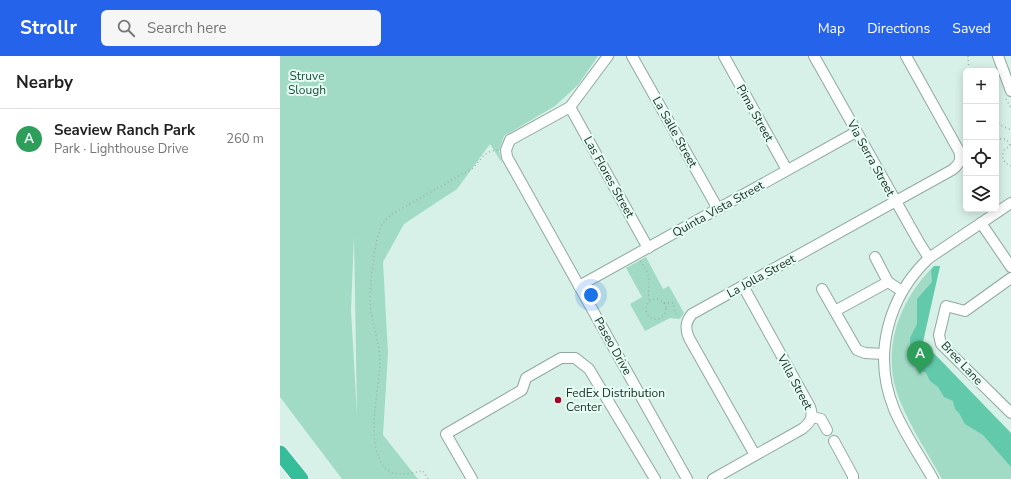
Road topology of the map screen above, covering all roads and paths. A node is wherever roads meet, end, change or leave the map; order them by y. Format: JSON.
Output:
{"nodes":[{"id":1,"x":608,"y":56,"type":"edge"},
{"id":2,"x":632,"y":56,"type":"edge"},
{"id":3,"x":724,"y":56,"type":"edge"},
{"id":4,"x":814,"y":56,"type":"edge"},
{"id":5,"x":906,"y":56,"type":"edge"},
{"id":6,"x":968,"y":56,"type":"edge"},
{"id":7,"x":998,"y":56,"type":"edge"},
{"id":8,"x":969,"y":68,"type":"edge"},
{"id":9,"x":1011,"y":91,"type":"edge"},
{"id":10,"x":570,"y":107,"type":"junction"},
{"id":11,"x":999,"y":124,"type":"edge"},
{"id":12,"x":1011,"y":130,"type":"edge"},
{"id":13,"x":856,"y":132,"type":"junction"},
{"id":14,"x":999,"y":139,"type":"edge"},
{"id":15,"x":1010,"y":145,"type":"edge"},
{"id":16,"x":506,"y":150,"type":"junction"},
{"id":17,"x":1011,"y":166,"type":"edge"},
{"id":18,"x":787,"y":170,"type":"junction"},
{"id":19,"x":896,"y":201,"type":"junction"},
{"id":20,"x":1011,"y":203,"type":"edge"},
{"id":21,"x":718,"y":209,"type":"junction"},
{"id":22,"x":982,"y":223,"type":"junction"},
{"id":23,"x":648,"y":248,"type":"junction"},
{"id":24,"x":875,"y":257,"type":"dead end"},
{"id":25,"x":929,"y":258,"type":"junction"},
{"id":26,"x":640,"y":261,"type":"dead end"},
{"id":27,"x":1011,"y":267,"type":"edge"},
{"id":28,"x":1011,"y":278,"type":"edge"},
{"id":29,"x":888,"y":282,"type":"junction"},
{"id":30,"x":579,"y":286,"type":"junction"},
{"id":31,"x":743,"y":286,"type":"junction"},
{"id":32,"x":822,"y":289,"type":"dead end"},
{"id":33,"x":902,"y":291,"type":"junction"},
{"id":34,"x":649,"y":303,"type":"junction"},
{"id":35,"x":664,"y":303,"type":"junction"},
{"id":36,"x":835,"y":311,"type":"junction"},
{"id":37,"x":681,"y":317,"type":"dead end"},
{"id":38,"x":884,"y":354,"type":"junction"},
{"id":39,"x":1011,"y":413,"type":"edge"},
{"id":40,"x":812,"y":417,"type":"junction"},
{"id":41,"x":827,"y":430,"type":"dead end"},
{"id":42,"x":834,"y":441,"type":"dead end"},
{"id":43,"x":280,"y":453,"type":"edge"},
{"id":44,"x":755,"y":455,"type":"junction"},
{"id":45,"x":301,"y":479,"type":"edge"},
{"id":46,"x":428,"y":479,"type":"edge"},
{"id":47,"x":472,"y":479,"type":"edge"},
{"id":48,"x":655,"y":479,"type":"edge"},
{"id":49,"x":687,"y":479,"type":"edge"},
{"id":50,"x":713,"y":479,"type":"edge"},
{"id":51,"x":853,"y":479,"type":"edge"},
{"id":52,"x":933,"y":479,"type":"edge"}],
"edges":[{"from":1,"to":10,"type":"street"},
{"from":2,"to":21,"type":"street","name":"La Salle Street"},
{"from":3,"to":18,"type":"street","name":"Pima Street"},
{"from":4,"to":13,"type":"street","name":"Via Serra Street"},
{"from":5,"to":19,"type":"street","name":"La Jolla Street"},
{"from":6,"to":8,"type":"path"},
{"from":7,"to":9,"type":"street"},
{"from":10,"to":16,"type":"street"},
{"from":10,"to":23,"type":"street","name":"Las Flores Street"},
{"from":11,"to":12,"type":"path"},
{"from":13,"to":18,"type":"street","name":"Quinta Vista Street"},
{"from":13,"to":19,"type":"street","name":"Via Serra Street"},
{"from":14,"to":15,"type":"path"},
{"from":15,"to":17,"type":"path"},
{"from":16,"to":30,"type":"street","name":"Paseo Drive"},
{"from":16,"to":46,"type":"path"},
{"from":18,"to":21,"type":"street","name":"Quinta Vista Street"},
{"from":19,"to":25,"type":"street","name":"Via Serra Street"},
{"from":19,"to":31,"type":"street","name":"La Jolla Street"},
{"from":20,"to":22,"type":"street"},
{"from":21,"to":23,"type":"street","name":"Quinta Vista Street"},
{"from":22,"to":25,"type":"street"},
{"from":22,"to":27,"type":"street"},
{"from":23,"to":30,"type":"street","name":"Quinta Vista Street"},
{"from":24,"to":29,"type":"street"},
{"from":25,"to":33,"type":"street"},
{"from":26,"to":34,"type":"path"},
{"from":28,"to":39,"type":"street","name":"Bree Lane"},
{"from":29,"to":33,"type":"street"},
{"from":29,"to":36,"type":"street"},
{"from":30,"to":49,"type":"street","name":"Paseo Drive"},
{"from":31,"to":40,"type":"street","name":"Villa Street"},
{"from":31,"to":44,"type":"street","name":"La Jolla Street"},
{"from":32,"to":36,"type":"street"},
{"from":33,"to":38,"type":"street"},
{"from":34,"to":35,"type":"path"},
{"from":34,"to":35,"type":"path"},
{"from":35,"to":37,"type":"path"},
{"from":36,"to":38,"type":"street"},
{"from":38,"to":52,"type":"street"},
{"from":40,"to":41,"type":"street"},
{"from":40,"to":44,"type":"street","name":"Villa Street"},
{"from":42,"to":51,"type":"street"},
{"from":43,"to":45,"type":"highway"},
{"from":44,"to":50,"type":"street","name":"Villa Street"},
{"from":47,"to":48,"type":"street"}]}
